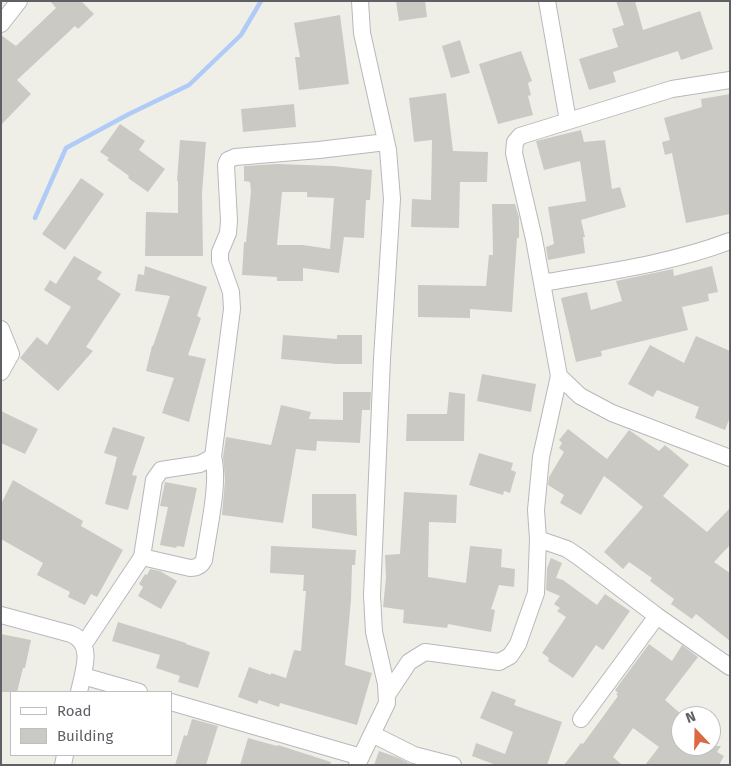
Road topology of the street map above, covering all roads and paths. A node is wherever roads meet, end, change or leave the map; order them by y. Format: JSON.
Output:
{"nodes":[{"id":1,"x":19,"y":1,"type":"edge"},
{"id":2,"x":360,"y":1,"type":"edge"},
{"id":3,"x":547,"y":1,"type":"edge"},
{"id":4,"x":1,"y":24,"type":"edge"},
{"id":5,"x":730,"y":80,"type":"edge"},
{"id":6,"x":568,"y":121,"type":"junction"},
{"id":7,"x":386,"y":142,"type":"junction"},
{"id":8,"x":730,"y":241,"type":"edge"},
{"id":9,"x":542,"y":283,"type":"junction"},
{"id":10,"x":1,"y":329,"type":"edge"},
{"id":11,"x":1,"y":372,"type":"edge"},
{"id":12,"x":559,"y":376,"type":"junction"},
{"id":13,"x":213,"y":456,"type":"junction"},
{"id":14,"x":730,"y":458,"type":"edge"},
{"id":15,"x":538,"y":539,"type":"junction"},
{"id":16,"x":142,"y":556,"type":"junction"},
{"id":17,"x":1,"y":615,"type":"edge"},
{"id":18,"x":657,"y":616,"type":"junction"},
{"id":19,"x":84,"y":644,"type":"junction"},
{"id":20,"x":730,"y":668,"type":"edge"},
{"id":21,"x":83,"y":676,"type":"junction"},
{"id":22,"x":79,"y":691,"type":"edge"},
{"id":23,"x":136,"y":691,"type":"edge"},
{"id":24,"x":387,"y":695,"type":"junction"},
{"id":25,"x":172,"y":702,"type":"edge"},
{"id":26,"x":581,"y":719,"type":"dead end"},
{"id":27,"x":372,"y":734,"type":"junction"},
{"id":28,"x":359,"y":761,"type":"edge"},
{"id":29,"x":453,"y":765,"type":"edge"}],
"edges":[{"from":1,"to":4,"type":"street"},
{"from":2,"to":7,"type":"street"},
{"from":3,"to":6,"type":"street"},
{"from":5,"to":6,"type":"street"},
{"from":6,"to":9,"type":"street"},
{"from":7,"to":13,"type":"street"},
{"from":7,"to":24,"type":"street"},
{"from":8,"to":9,"type":"street"},
{"from":9,"to":12,"type":"street"},
{"from":10,"to":11,"type":"street"},
{"from":12,"to":14,"type":"street"},
{"from":12,"to":15,"type":"street"},
{"from":13,"to":16,"type":"street"},
{"from":13,"to":16,"type":"street"},
{"from":15,"to":18,"type":"street"},
{"from":15,"to":24,"type":"street"},
{"from":16,"to":19,"type":"street"},
{"from":17,"to":19,"type":"street"},
{"from":18,"to":20,"type":"street"},
{"from":18,"to":26,"type":"street"},
{"from":19,"to":21,"type":"street"},
{"from":21,"to":22,"type":"street"},
{"from":21,"to":23,"type":"street"},
{"from":24,"to":27,"type":"street"},
{"from":25,"to":28,"type":"street"},
{"from":27,"to":28,"type":"street"},
{"from":27,"to":29,"type":"street"}]}
